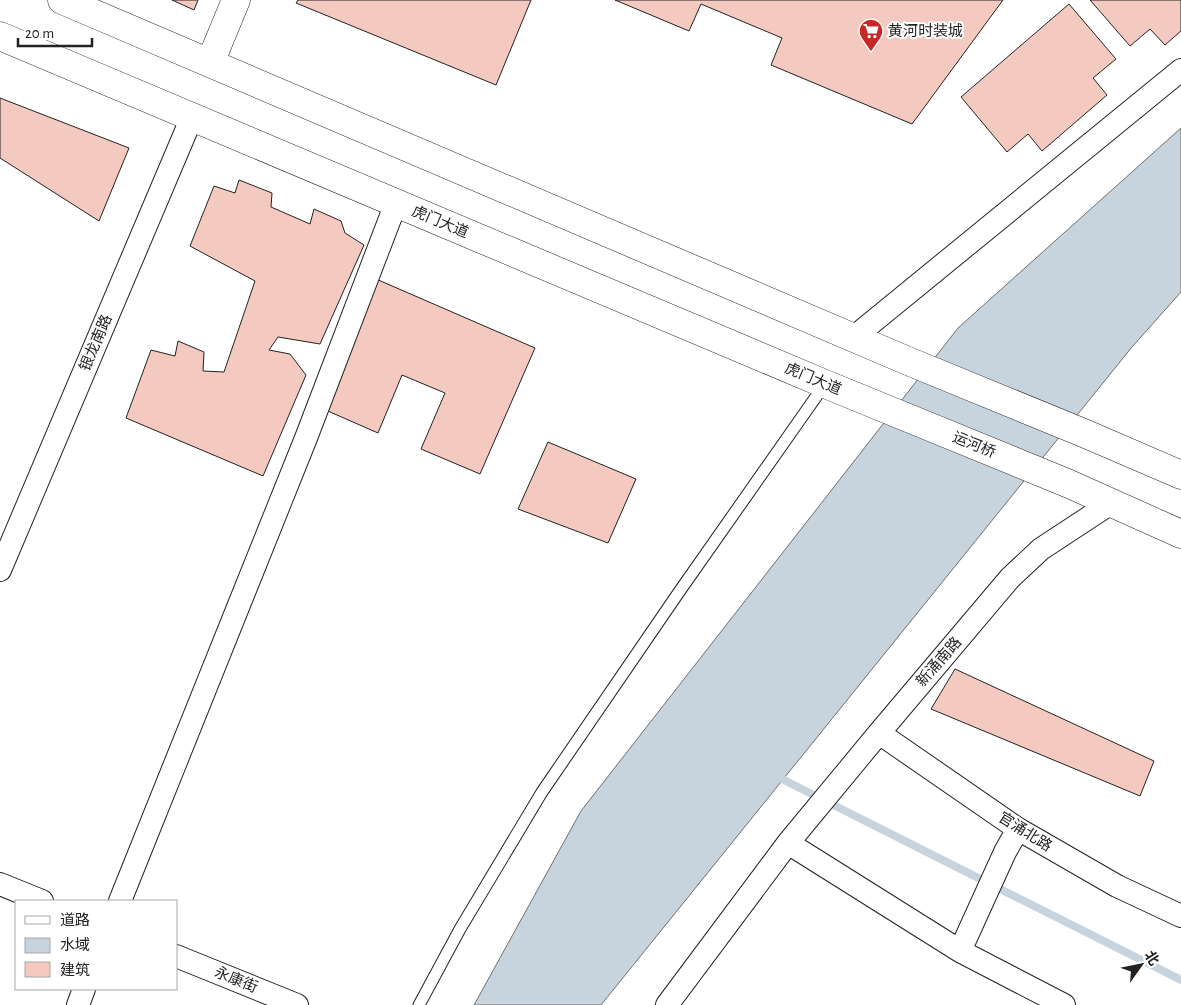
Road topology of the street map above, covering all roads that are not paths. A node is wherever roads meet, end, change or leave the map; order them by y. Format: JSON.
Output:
{"nodes":[{"id":1,"x":62,"y":0,"type":"edge"},
{"id":2,"x":236,"y":0,"type":"edge"},
{"id":3,"x":0,"y":36,"type":"edge"},
{"id":4,"x":210,"y":63,"type":"junction"},
{"id":5,"x":1181,"y":70,"type":"edge"},
{"id":6,"x":192,"y":117,"type":"junction"},
{"id":7,"x":396,"y":204,"type":"junction"},
{"id":8,"x":853,"y":338,"type":"junction"},
{"id":9,"x":825,"y":384,"type":"junction"},
{"id":10,"x":880,"y":407,"type":"joint"},
{"id":11,"x":1181,"y":475,"type":"edge"},
{"id":12,"x":1111,"y":502,"type":"junction"},
{"id":13,"x":1181,"y":534,"type":"edge"},
{"id":14,"x":0,"y":570,"type":"edge"},
{"id":15,"x":879,"y":733,"type":"junction"},
{"id":16,"x":1018,"y":829,"type":"junction"},
{"id":17,"x":788,"y":843,"type":"junction"},
{"id":18,"x":0,"y":884,"type":"edge"},
{"id":19,"x":40,"y":900,"type":"edge"},
{"id":20,"x":120,"y":900,"type":"edge"},
{"id":21,"x":1181,"y":916,"type":"edge"},
{"id":22,"x":960,"y":951,"type":"junction"},
{"id":23,"x":178,"y":957,"type":"edge"},
{"id":24,"x":84,"y":990,"type":"edge"},
{"id":25,"x":78,"y":1005,"type":"edge"},
{"id":26,"x":297,"y":1005,"type":"edge"},
{"id":27,"x":419,"y":1005,"type":"edge"},
{"id":28,"x":667,"y":1005,"type":"edge"},
{"id":29,"x":1064,"y":1005,"type":"edge"}],
"edges":[{"from":1,"to":4,"type":"main road"},
{"from":2,"to":4,"type":"main road"},
{"from":3,"to":6,"type":"main road","name":"虎门大道"},
{"from":4,"to":8,"type":"main road"},
{"from":5,"to":8,"type":"street"},
{"from":6,"to":7,"type":"main road","name":"虎门大道"},
{"from":6,"to":14,"type":"street","name":"银龙南路"},
{"from":7,"to":9,"type":"main road","name":"虎门大道"},
{"from":7,"to":20,"type":"street"},
{"from":8,"to":11,"type":"main road"},
{"from":9,"to":10,"type":"main road","name":"虎门大道"},
{"from":9,"to":27,"type":"lane"},
{"from":10,"to":12,"type":"main road","name":"运河桥"},
{"from":12,"to":13,"type":"main road"},
{"from":12,"to":15,"type":"street","name":"新涌南路"},
{"from":15,"to":16,"type":"street","name":"官涌北路"},
{"from":15,"to":17,"type":"street","name":"新涌南路"},
{"from":16,"to":21,"type":"street","name":"官涌北路"},
{"from":16,"to":22,"type":"street"},
{"from":17,"to":22,"type":"street"},
{"from":17,"to":28,"type":"street","name":"新涌南路"},
{"from":18,"to":19,"type":"street"},
{"from":22,"to":29,"type":"street"},
{"from":23,"to":26,"type":"street","name":"永康街"},
{"from":24,"to":25,"type":"street"}]}
